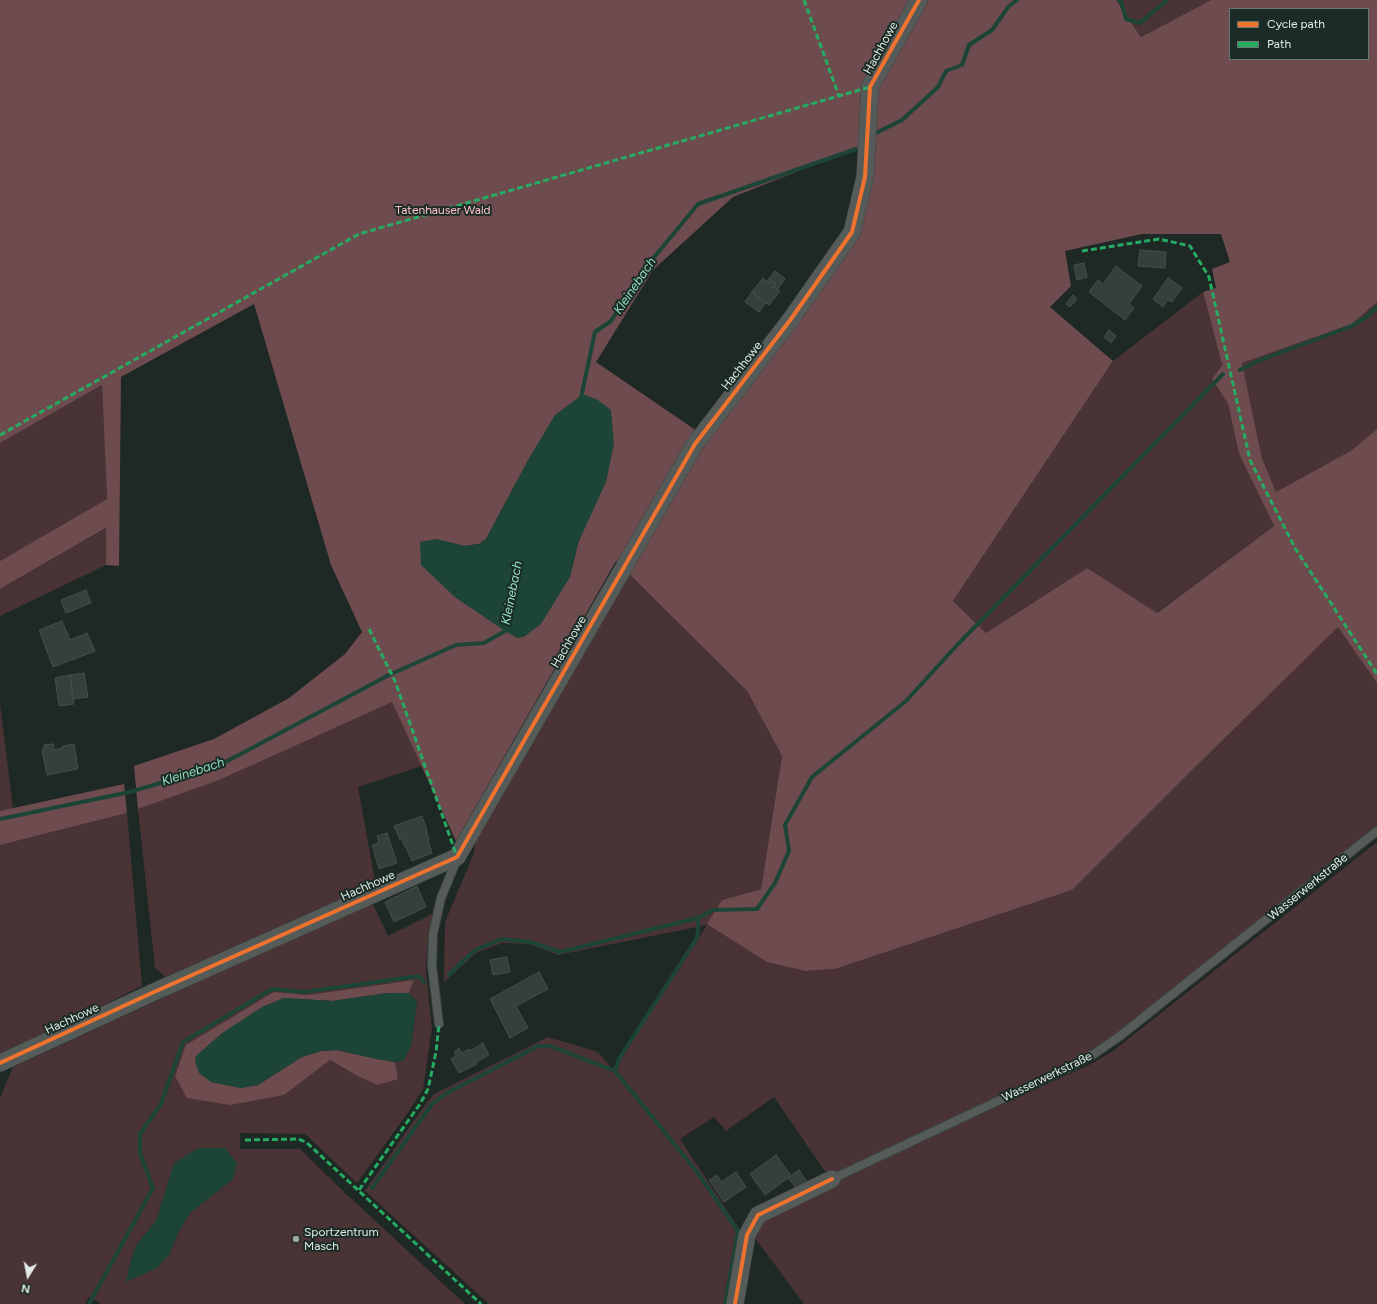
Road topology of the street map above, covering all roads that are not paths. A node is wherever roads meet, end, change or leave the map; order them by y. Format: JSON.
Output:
{"nodes":[{"id":1,"x":919,"y":0,"type":"edge"},
{"id":2,"x":1377,"y":832,"type":"edge"},
{"id":3,"x":457,"y":857,"type":"junction"},
{"id":4,"x":439,"y":1024,"type":"dead end"},
{"id":5,"x":0,"y":1063,"type":"edge"},
{"id":6,"x":0,"y":1071,"type":"edge"},
{"id":7,"x":0,"y":1075,"type":"edge"},
{"id":8,"x":832,"y":1179,"type":"joint"},
{"id":9,"x":736,"y":1304,"type":"edge"}],
"edges":[{"from":1,"to":3,"type":"street","name":"Hachhowe"},
{"from":2,"to":8,"type":"lane","name":"Wasserwerkstraße"},
{"from":3,"to":4,"type":"lane","name":"Hachhowe"},
{"from":3,"to":5,"type":"street","name":"Hachhowe"},
{"from":6,"to":7,"type":"street"},
{"from":8,"to":9,"type":"street","name":"Wasserwerkstraße"}]}
